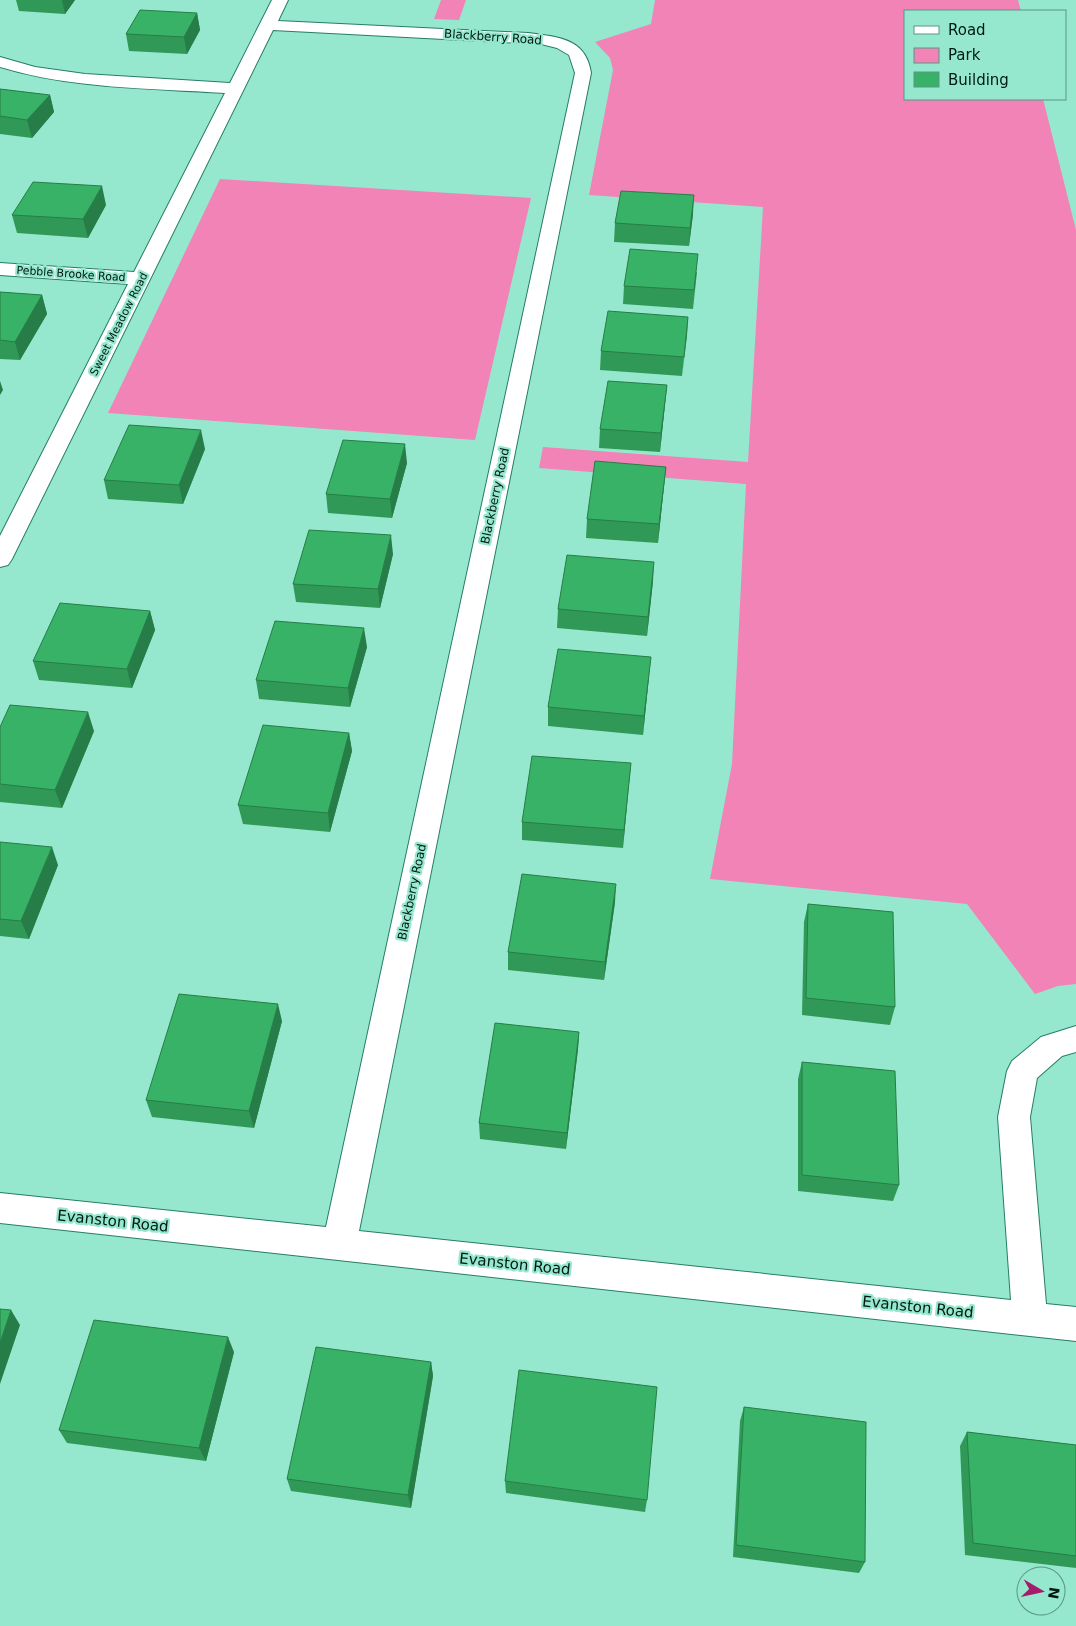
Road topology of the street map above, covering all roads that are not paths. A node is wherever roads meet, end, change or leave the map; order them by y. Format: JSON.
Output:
{"nodes":[{"id":1,"x":280,"y":0,"type":"edge"},
{"id":2,"x":268,"y":25,"type":"junction"},
{"id":3,"x":0,"y":62,"type":"edge"},
{"id":4,"x":235,"y":88,"type":"junction"},
{"id":5,"x":0,"y":269,"type":"edge"},
{"id":6,"x":142,"y":279,"type":"junction"},
{"id":7,"x":0,"y":559,"type":"edge"},
{"id":8,"x":1076,"y":1039,"type":"edge"},
{"id":9,"x":0,"y":1208,"type":"edge"},
{"id":10,"x":339,"y":1245,"type":"junction"},
{"id":11,"x":1030,"y":1319,"type":"junction"},
{"id":12,"x":1076,"y":1324,"type":"edge"}],
"edges":[{"from":1,"to":2,"type":"street","name":"Sweet Meadow Road"},
{"from":2,"to":4,"type":"street","name":"Sweet Meadow Road"},
{"from":2,"to":10,"type":"street","name":"Blackberry Road"},
{"from":3,"to":4,"type":"street"},
{"from":4,"to":6,"type":"street","name":"Sweet Meadow Road"},
{"from":5,"to":6,"type":"street","name":"Pebble Brooke Road"},
{"from":6,"to":7,"type":"street","name":"Sweet Meadow Road"},
{"from":8,"to":11,"type":"street"},
{"from":9,"to":10,"type":"street","name":"Evanston Road"},
{"from":10,"to":11,"type":"street","name":"Evanston Road"},
{"from":11,"to":12,"type":"street","name":"Evanston Road"}]}
